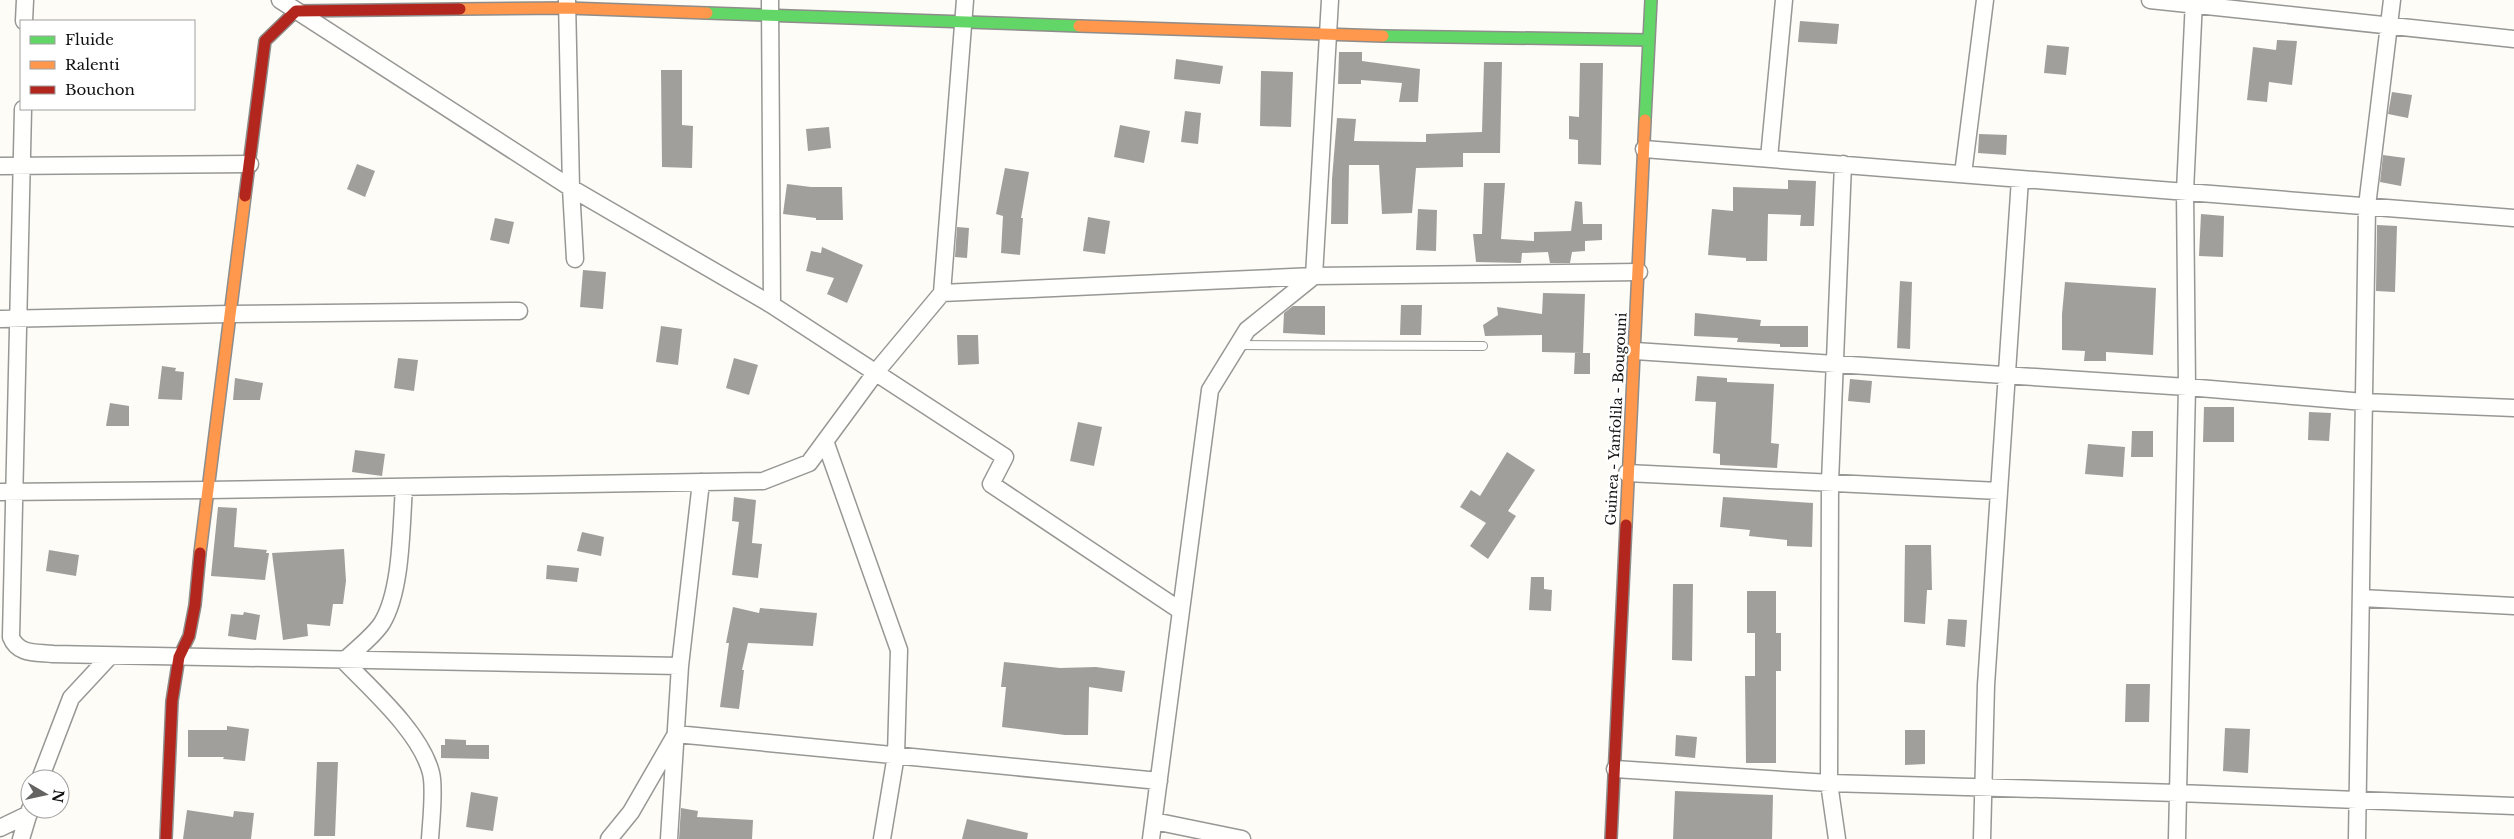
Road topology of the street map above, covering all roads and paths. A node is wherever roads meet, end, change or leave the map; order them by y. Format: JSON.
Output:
{"nodes":[{"id":1,"x":25,"y":0,"type":"edge"},
{"id":2,"x":280,"y":0,"type":"edge"},
{"id":3,"x":965,"y":0,"type":"edge"},
{"id":4,"x":1330,"y":0,"type":"edge"},
{"id":5,"x":1651,"y":0,"type":"edge"},
{"id":6,"x":1784,"y":0,"type":"edge"},
{"id":7,"x":1985,"y":0,"type":"edge"},
{"id":8,"x":2150,"y":0,"type":"edge"},
{"id":9,"x":2392,"y":0,"type":"edge"},
{"id":10,"x":2194,"y":3,"type":"edge"},
{"id":11,"x":567,"y":4,"type":"edge"},
{"id":12,"x":770,"y":7,"type":"edge"},
{"id":13,"x":296,"y":11,"type":"junction"},
{"id":14,"x":24,"y":20,"type":"edge"},
{"id":15,"x":964,"y":23,"type":"junction"},
{"id":16,"x":2388,"y":27,"type":"junction"},
{"id":17,"x":1329,"y":35,"type":"junction"},
{"id":18,"x":2514,"y":39,"type":"edge"},
{"id":19,"x":1649,"y":40,"type":"junction"},
{"id":20,"x":23,"y":110,"type":"edge"},
{"id":21,"x":1644,"y":149,"type":"junction"},
{"id":22,"x":1768,"y":158,"type":"junction"},
{"id":23,"x":250,"y":164,"type":"junction"},
{"id":24,"x":1843,"y":164,"type":"junction"},
{"id":25,"x":0,"y":166,"type":"edge"},
{"id":26,"x":22,"y":166,"type":"junction"},
{"id":27,"x":1963,"y":174,"type":"junction"},
{"id":28,"x":2020,"y":179,"type":"junction"},
{"id":29,"x":571,"y":188,"type":"junction"},
{"id":30,"x":2185,"y":191,"type":"junction"},
{"id":31,"x":2367,"y":206,"type":"junction"},
{"id":32,"x":2514,"y":218,"type":"edge"},
{"id":33,"x":576,"y":259,"type":"dead end"},
{"id":34,"x":1639,"y":272,"type":"junction"},
{"id":35,"x":1314,"y":276,"type":"junction"},
{"id":36,"x":942,"y":293,"type":"junction"},
{"id":37,"x":772,"y":305,"type":"junction"},
{"id":38,"x":519,"y":311,"type":"dead end"},
{"id":39,"x":229,"y":314,"type":"junction"},
{"id":40,"x":19,"y":318,"type":"junction"},
{"id":41,"x":0,"y":319,"type":"edge"},
{"id":42,"x":1238,"y":345,"type":"junction"},
{"id":43,"x":1483,"y":346,"type":"dead end"},
{"id":44,"x":1635,"y":351,"type":"junction"},
{"id":45,"x":1833,"y":364,"type":"junction"},
{"id":46,"x":876,"y":372,"type":"junction"},
{"id":47,"x":2007,"y":376,"type":"junction"},
{"id":48,"x":2188,"y":387,"type":"junction"},
{"id":49,"x":2364,"y":402,"type":"junction"},
{"id":50,"x":2514,"y":408,"type":"edge"},
{"id":51,"x":825,"y":441,"type":"junction"},
{"id":52,"x":1628,"y":473,"type":"junction"},
{"id":53,"x":701,"y":482,"type":"junction"},
{"id":54,"x":1830,"y":482,"type":"junction"},
{"id":55,"x":404,"y":488,"type":"junction"},
{"id":56,"x":207,"y":490,"type":"junction"},
{"id":57,"x":7,"y":491,"type":"edge"},
{"id":58,"x":1999,"y":491,"type":"junction"},
{"id":59,"x":2360,"y":598,"type":"junction"},
{"id":60,"x":2514,"y":606,"type":"edge"},
{"id":61,"x":1181,"y":611,"type":"junction"},
{"id":62,"x":110,"y":656,"type":"junction"},
{"id":63,"x":180,"y":657,"type":"junction"},
{"id":64,"x":344,"y":661,"type":"junction"},
{"id":65,"x":680,"y":666,"type":"junction"},
{"id":66,"x":676,"y":734,"type":"junction"},
{"id":67,"x":896,"y":755,"type":"junction"},
{"id":68,"x":44,"y":769,"type":"edge"},
{"id":69,"x":1615,"y":769,"type":"junction"},
{"id":70,"x":1159,"y":781,"type":"junction"},
{"id":71,"x":1829,"y":783,"type":"junction"},
{"id":72,"x":1982,"y":788,"type":"junction"},
{"id":73,"x":2178,"y":793,"type":"junction"},
{"id":74,"x":2357,"y":799,"type":"junction"},
{"id":75,"x":2514,"y":806,"type":"edge"},
{"id":76,"x":20,"y":817,"type":"edge"},
{"id":77,"x":28,"y":819,"type":"edge"},
{"id":78,"x":1154,"y":821,"type":"junction"},
{"id":79,"x":0,"y":828,"type":"edge"},
{"id":80,"x":21,"y":839,"type":"edge"},
{"id":81,"x":166,"y":839,"type":"edge"},
{"id":82,"x":430,"y":839,"type":"edge"},
{"id":83,"x":609,"y":839,"type":"edge"},
{"id":84,"x":669,"y":839,"type":"edge"},
{"id":85,"x":882,"y":839,"type":"edge"},
{"id":86,"x":1151,"y":839,"type":"edge"},
{"id":87,"x":1242,"y":839,"type":"edge"},
{"id":88,"x":1611,"y":839,"type":"edge"},
{"id":89,"x":1837,"y":839,"type":"edge"},
{"id":90,"x":1982,"y":839,"type":"edge"},
{"id":91,"x":2178,"y":839,"type":"edge"},
{"id":92,"x":2357,"y":839,"type":"edge"}],
"edges":[{"from":1,"to":14,"type":"street"},
{"from":2,"to":13,"type":"street"},
{"from":3,"to":15,"type":"street"},
{"from":4,"to":17,"type":"street"},
{"from":5,"to":19,"type":"street","name":"Guinea - Yanfolila - Bougouni"},
{"from":6,"to":22,"type":"street"},
{"from":7,"to":27,"type":"street"},
{"from":8,"to":10,"type":"street"},
{"from":9,"to":16,"type":"street"},
{"from":10,"to":16,"type":"street"},
{"from":10,"to":30,"type":"street"},
{"from":11,"to":12,"type":"street"},
{"from":11,"to":13,"type":"street"},
{"from":11,"to":29,"type":"street"},
{"from":12,"to":15,"type":"street"},
{"from":12,"to":37,"type":"street"},
{"from":13,"to":23,"type":"street"},
{"from":13,"to":29,"type":"street"},
{"from":15,"to":17,"type":"street"},
{"from":15,"to":36,"type":"street"},
{"from":16,"to":18,"type":"street"},
{"from":16,"to":31,"type":"street"},
{"from":17,"to":19,"type":"street"},
{"from":17,"to":35,"type":"street"},
{"from":19,"to":21,"type":"street","name":"Guinea - Yanfolila - Bougouni"},
{"from":20,"to":26,"type":"street"},
{"from":21,"to":22,"type":"street"},
{"from":21,"to":34,"type":"street","name":"Guinea - Yanfolila - Bougouni"},
{"from":22,"to":24,"type":"street"},
{"from":23,"to":26,"type":"street"},
{"from":23,"to":39,"type":"street"},
{"from":24,"to":27,"type":"street"},
{"from":24,"to":45,"type":"street"},
{"from":25,"to":26,"type":"street"},
{"from":26,"to":40,"type":"street"},
{"from":27,"to":28,"type":"street"},
{"from":28,"to":30,"type":"street"},
{"from":28,"to":47,"type":"street"},
{"from":29,"to":33,"type":"street"},
{"from":29,"to":37,"type":"street"},
{"from":30,"to":31,"type":"street"},
{"from":30,"to":48,"type":"street"},
{"from":31,"to":32,"type":"street"},
{"from":31,"to":49,"type":"street"},
{"from":34,"to":35,"type":"street"},
{"from":34,"to":44,"type":"street","name":"Guinea - Yanfolila - Bougouni"},
{"from":35,"to":36,"type":"street"},
{"from":35,"to":42,"type":"street"},
{"from":36,"to":46,"type":"street"},
{"from":37,"to":46,"type":"street"},
{"from":38,"to":39,"type":"street"},
{"from":39,"to":40,"type":"street"},
{"from":39,"to":56,"type":"street"},
{"from":40,"to":41,"type":"street"},
{"from":40,"to":57,"type":"street"},
{"from":42,"to":43,"type":"lane"},
{"from":42,"to":61,"type":"street"},
{"from":44,"to":45,"type":"street"},
{"from":44,"to":52,"type":"street","name":"Guinea - Yanfolila - Bougouni"},
{"from":45,"to":47,"type":"street"},
{"from":45,"to":54,"type":"street"},
{"from":46,"to":51,"type":"street"},
{"from":46,"to":61,"type":"street"},
{"from":47,"to":48,"type":"street"},
{"from":47,"to":58,"type":"street"},
{"from":48,"to":49,"type":"street"},
{"from":48,"to":73,"type":"street"},
{"from":49,"to":50,"type":"street"},
{"from":49,"to":59,"type":"street"},
{"from":51,"to":53,"type":"street"},
{"from":51,"to":67,"type":"street"},
{"from":52,"to":54,"type":"street"},
{"from":52,"to":69,"type":"street","name":"Guinea - Yanfolila - Bougouni"},
{"from":53,"to":55,"type":"street"},
{"from":53,"to":65,"type":"street"},
{"from":54,"to":58,"type":"street"},
{"from":54,"to":71,"type":"street"},
{"from":55,"to":56,"type":"street"},
{"from":55,"to":64,"type":"street"},
{"from":56,"to":57,"type":"street"},
{"from":56,"to":63,"type":"street"},
{"from":57,"to":62,"type":"street"},
{"from":58,"to":72,"type":"street"},
{"from":59,"to":60,"type":"street"},
{"from":59,"to":74,"type":"street"},
{"from":61,"to":70,"type":"street"},
{"from":62,"to":63,"type":"street"},
{"from":62,"to":68,"type":"street"},
{"from":63,"to":64,"type":"street"},
{"from":63,"to":81,"type":"street"},
{"from":64,"to":65,"type":"street"},
{"from":64,"to":82,"type":"street"},
{"from":65,"to":66,"type":"street"},
{"from":66,"to":67,"type":"street"},
{"from":66,"to":83,"type":"street"},
{"from":66,"to":84,"type":"street"},
{"from":67,"to":70,"type":"street"},
{"from":67,"to":85,"type":"street"},
{"from":69,"to":71,"type":"street"},
{"from":69,"to":88,"type":"street","name":"Guinea - Yanfolila - Bougouni"},
{"from":70,"to":78,"type":"street"},
{"from":71,"to":72,"type":"street"},
{"from":71,"to":89,"type":"street"},
{"from":72,"to":73,"type":"street"},
{"from":72,"to":90,"type":"street"},
{"from":73,"to":74,"type":"street"},
{"from":73,"to":91,"type":"street"},
{"from":74,"to":75,"type":"street"},
{"from":74,"to":92,"type":"street"},
{"from":76,"to":79,"type":"street"},
{"from":77,"to":80,"type":"street"},
{"from":78,"to":86,"type":"street"},
{"from":78,"to":87,"type":"street"}]}
